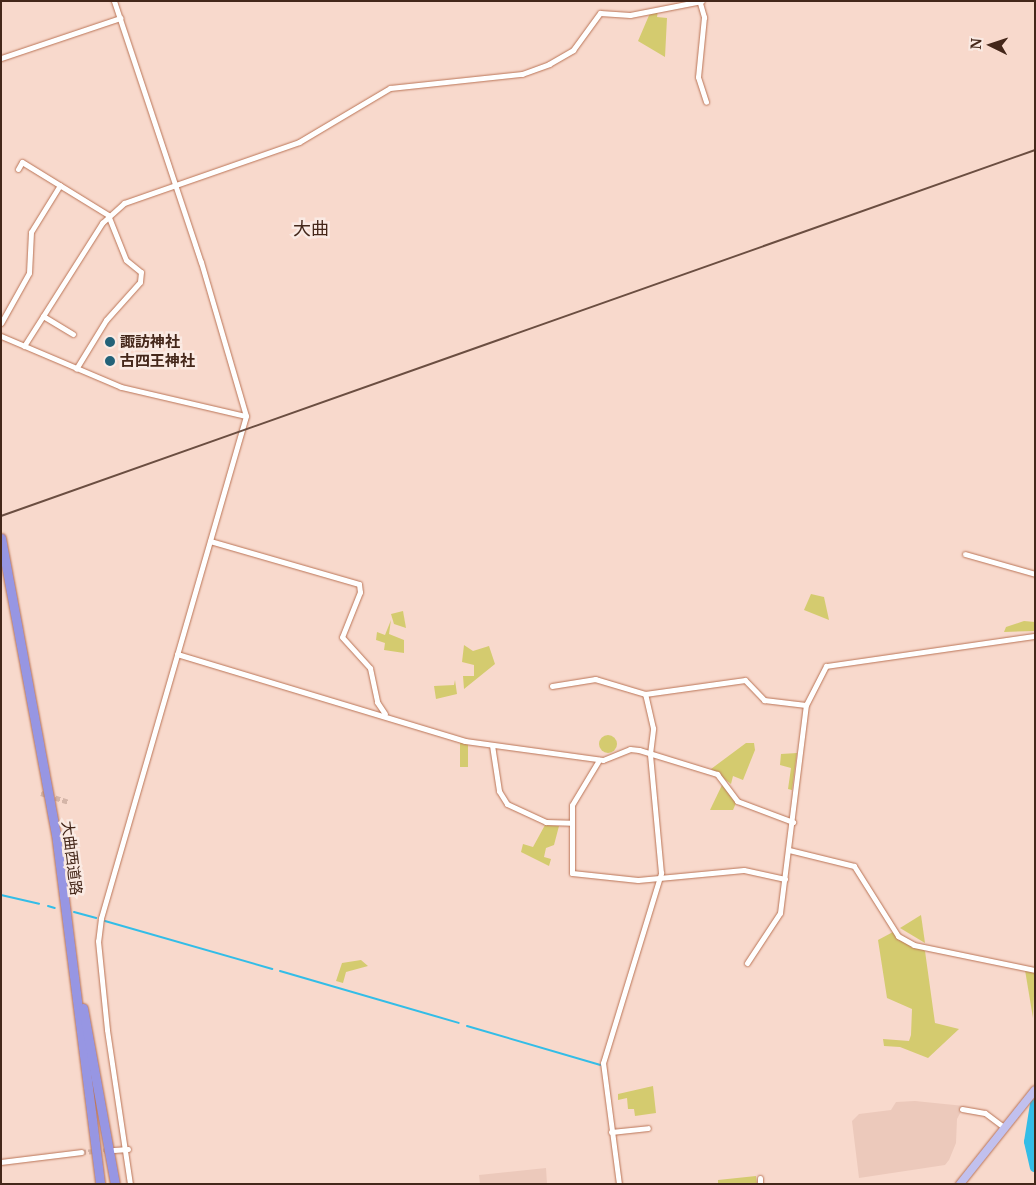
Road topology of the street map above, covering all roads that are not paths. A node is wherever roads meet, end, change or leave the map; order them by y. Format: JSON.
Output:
{"nodes":[{"id":1,"x":114,"y":1,"type":"edge"},
{"id":2,"x":701,"y":2,"type":"edge"},
{"id":3,"x":120,"y":18,"type":"junction"},
{"id":4,"x":1,"y":58,"type":"edge"},
{"id":5,"x":706,"y":102,"type":"dead end"},
{"id":6,"x":18,"y":169,"type":"dead end"},
{"id":7,"x":60,"y":185,"type":"junction"},
{"id":8,"x":175,"y":186,"type":"junction"},
{"id":9,"x":108,"y":215,"type":"junction"},
{"id":10,"x":43,"y":316,"type":"junction"},
{"id":11,"x":1,"y":323,"type":"edge"},
{"id":12,"x":74,"y":334,"type":"dead end"},
{"id":13,"x":1,"y":336,"type":"edge"},
{"id":14,"x":24,"y":346,"type":"junction"},
{"id":15,"x":76,"y":369,"type":"junction"},
{"id":16,"x":246,"y":416,"type":"junction"},
{"id":17,"x":210,"y":540,"type":"junction"},
{"id":18,"x":2,"y":543,"type":"edge"},
{"id":19,"x":966,"y":554,"type":"dead end"},
{"id":20,"x":1035,"y":574,"type":"edge"},
{"id":21,"x":1035,"y":636,"type":"edge"},
{"id":22,"x":177,"y":654,"type":"junction"},
{"id":23,"x":552,"y":686,"type":"dead end"},
{"id":24,"x":645,"y":694,"type":"junction"},
{"id":25,"x":806,"y":705,"type":"junction"},
{"id":26,"x":386,"y":714,"type":"junction"},
{"id":27,"x":492,"y":745,"type":"junction"},
{"id":28,"x":650,"y":754,"type":"junction"},
{"id":29,"x":599,"y":760,"type":"junction"},
{"id":30,"x":793,"y":822,"type":"junction"},
{"id":31,"x":571,"y":823,"type":"junction"},
{"id":32,"x":789,"y":850,"type":"junction"},
{"id":33,"x":660,"y":878,"type":"junction"},
{"id":34,"x":786,"y":879,"type":"junction"},
{"id":35,"x":63,"y":898,"type":"junction"},
{"id":36,"x":747,"y":963,"type":"dead end"},
{"id":37,"x":1035,"y":970,"type":"edge"},
{"id":38,"x":1035,"y":1090,"type":"edge"},
{"id":39,"x":962,"y":1109,"type":"dead end"},
{"id":40,"x":648,"y":1128,"type":"dead end"},
{"id":41,"x":1005,"y":1128,"type":"junction"},
{"id":42,"x":612,"y":1132,"type":"junction"},
{"id":43,"x":128,"y":1149,"type":"junction"},
{"id":44,"x":114,"y":1150,"type":"tunnel mouth"},
{"id":45,"x":81,"y":1152,"type":"tunnel mouth"},
{"id":46,"x":1,"y":1162,"type":"edge"},
{"id":47,"x":98,"y":1184,"type":"edge"},
{"id":48,"x":115,"y":1184,"type":"edge"},
{"id":49,"x":130,"y":1184,"type":"edge"},
{"id":50,"x":619,"y":1184,"type":"edge"},
{"id":51,"x":960,"y":1184,"type":"edge"}],
"edges":[{"from":1,"to":3,"type":"street"},
{"from":2,"to":5,"type":"street"},
{"from":2,"to":8,"type":"street"},
{"from":3,"to":4,"type":"street"},
{"from":3,"to":8,"type":"street"},
{"from":6,"to":7,"type":"street"},
{"from":7,"to":9,"type":"street"},
{"from":7,"to":11,"type":"street"},
{"from":8,"to":9,"type":"street"},
{"from":8,"to":16,"type":"street"},
{"from":9,"to":10,"type":"street"},
{"from":9,"to":15,"type":"street"},
{"from":10,"to":12,"type":"street"},
{"from":10,"to":14,"type":"street"},
{"from":13,"to":14,"type":"street"},
{"from":14,"to":15,"type":"street"},
{"from":15,"to":16,"type":"street"},
{"from":16,"to":17,"type":"street"},
{"from":17,"to":22,"type":"street"},
{"from":17,"to":26,"type":"street"},
{"from":18,"to":35,"type":"highway","name":"大曲西道路"},
{"from":19,"to":20,"type":"street"},
{"from":21,"to":25,"type":"street"},
{"from":22,"to":26,"type":"street"},
{"from":22,"to":43,"type":"street"},
{"from":23,"to":24,"type":"street"},
{"from":24,"to":25,"type":"street"},
{"from":24,"to":28,"type":"street"},
{"from":25,"to":30,"type":"street"},
{"from":26,"to":27,"type":"street"},
{"from":27,"to":29,"type":"street"},
{"from":27,"to":31,"type":"street"},
{"from":28,"to":29,"type":"street"},
{"from":28,"to":30,"type":"street"},
{"from":28,"to":33,"type":"street"},
{"from":29,"to":31,"type":"street"},
{"from":30,"to":32,"type":"street"},
{"from":31,"to":33,"type":"street"},
{"from":32,"to":34,"type":"street"},
{"from":32,"to":37,"type":"street"},
{"from":33,"to":34,"type":"street"},
{"from":33,"to":42,"type":"street"},
{"from":34,"to":36,"type":"street"},
{"from":35,"to":47,"type":"highway","name":"大曲西道路"},
{"from":35,"to":48,"type":"highway"},
{"from":38,"to":41,"type":"main road"},
{"from":39,"to":41,"type":"street"},
{"from":40,"to":42,"type":"street"},
{"from":41,"to":51,"type":"main road"},
{"from":42,"to":50,"type":"street"},
{"from":43,"to":44,"type":"street"},
{"from":43,"to":49,"type":"street"},
{"from":45,"to":46,"type":"street"}]}
